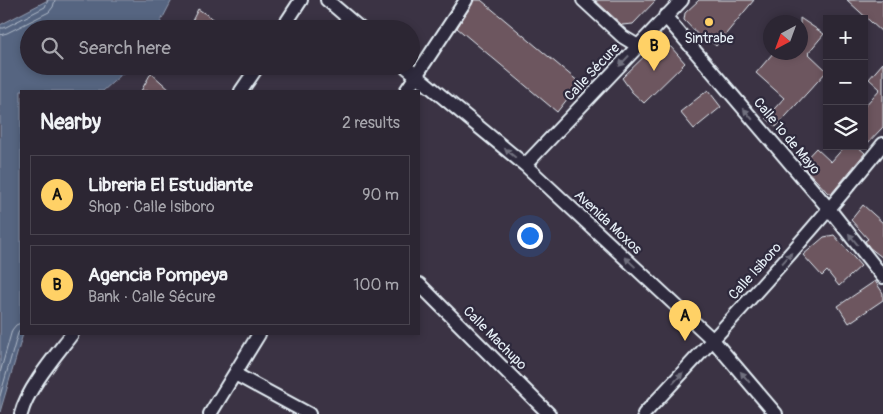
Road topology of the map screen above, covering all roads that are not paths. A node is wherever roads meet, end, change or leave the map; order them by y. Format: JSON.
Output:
{"nodes":[{"id":1,"x":301,"y":0,"type":"edge"},
{"id":2,"x":327,"y":0,"type":"edge"},
{"id":3,"x":466,"y":0,"type":"edge"},
{"id":4,"x":583,"y":0,"type":"edge"},
{"id":5,"x":682,"y":0,"type":"edge"},
{"id":6,"x":666,"y":16,"type":"junction"},
{"id":7,"x":288,"y":20,"type":"edge"},
{"id":8,"x":350,"y":20,"type":"edge"},
{"id":9,"x":638,"y":46,"type":"junction"},
{"id":10,"x":420,"y":69,"type":"edge"},
{"id":11,"x":252,"y":75,"type":"edge"},
{"id":12,"x":416,"y":75,"type":"joint"},
{"id":13,"x":243,"y":90,"type":"edge"},
{"id":14,"x":407,"y":90,"type":"edge"},
{"id":15,"x":883,"y":144,"type":"edge"},
{"id":16,"x":525,"y":166,"type":"junction"},
{"id":17,"x":830,"y":210,"type":"junction"},
{"id":18,"x":883,"y":277,"type":"edge"},
{"id":19,"x":420,"y":285,"type":"edge"},
{"id":20,"x":71,"y":335,"type":"edge"},
{"id":21,"x":259,"y":335,"type":"edge"},
{"id":22,"x":713,"y":340,"type":"junction"},
{"id":23,"x":235,"y":374,"type":"junction"},
{"id":24,"x":20,"y":414,"type":"edge"},
{"id":25,"x":210,"y":414,"type":"edge"},
{"id":26,"x":309,"y":414,"type":"edge"},
{"id":27,"x":549,"y":414,"type":"edge"},
{"id":28,"x":644,"y":414,"type":"edge"},
{"id":29,"x":776,"y":414,"type":"edge"}],
"edges":[{"from":1,"to":7,"type":"street"},
{"from":2,"to":8,"type":"street"},
{"from":3,"to":10,"type":"street"},
{"from":4,"to":9,"type":"street"},
{"from":5,"to":6,"type":"street","name":"Calle Sécure"},
{"from":6,"to":9,"type":"street","name":"Calle Sécure"},
{"from":17,"to":6,"type":"street","name":"Calle 1º de Mayo","one_way":true},
{"from":9,"to":16,"type":"street","name":"Calle Sécure","one_way":true},
{"from":11,"to":13,"type":"street"},
{"from":12,"to":14,"type":"street"},
{"from":16,"to":12,"type":"street","name":"Avenida Moxos","one_way":true},
{"from":15,"to":17,"type":"street","name":"Calle Isiboro"},
{"from":22,"to":16,"type":"street","name":"Avenida Moxos","one_way":true},
{"from":18,"to":17,"type":"street","name":"Calle 1º de Mayo","one_way":true},
{"from":22,"to":17,"type":"street","name":"Calle Isiboro","one_way":true},
{"from":19,"to":27,"type":"street","name":"Calle Machupo"},
{"from":20,"to":24,"type":"street"},
{"from":21,"to":23,"type":"street"},
{"from":28,"to":22,"type":"street","name":"Calle Isiboro","one_way":true},
{"from":29,"to":22,"type":"street","name":"Avenida Moxos","one_way":true},
{"from":23,"to":25,"type":"street"},
{"from":23,"to":26,"type":"street"}]}
